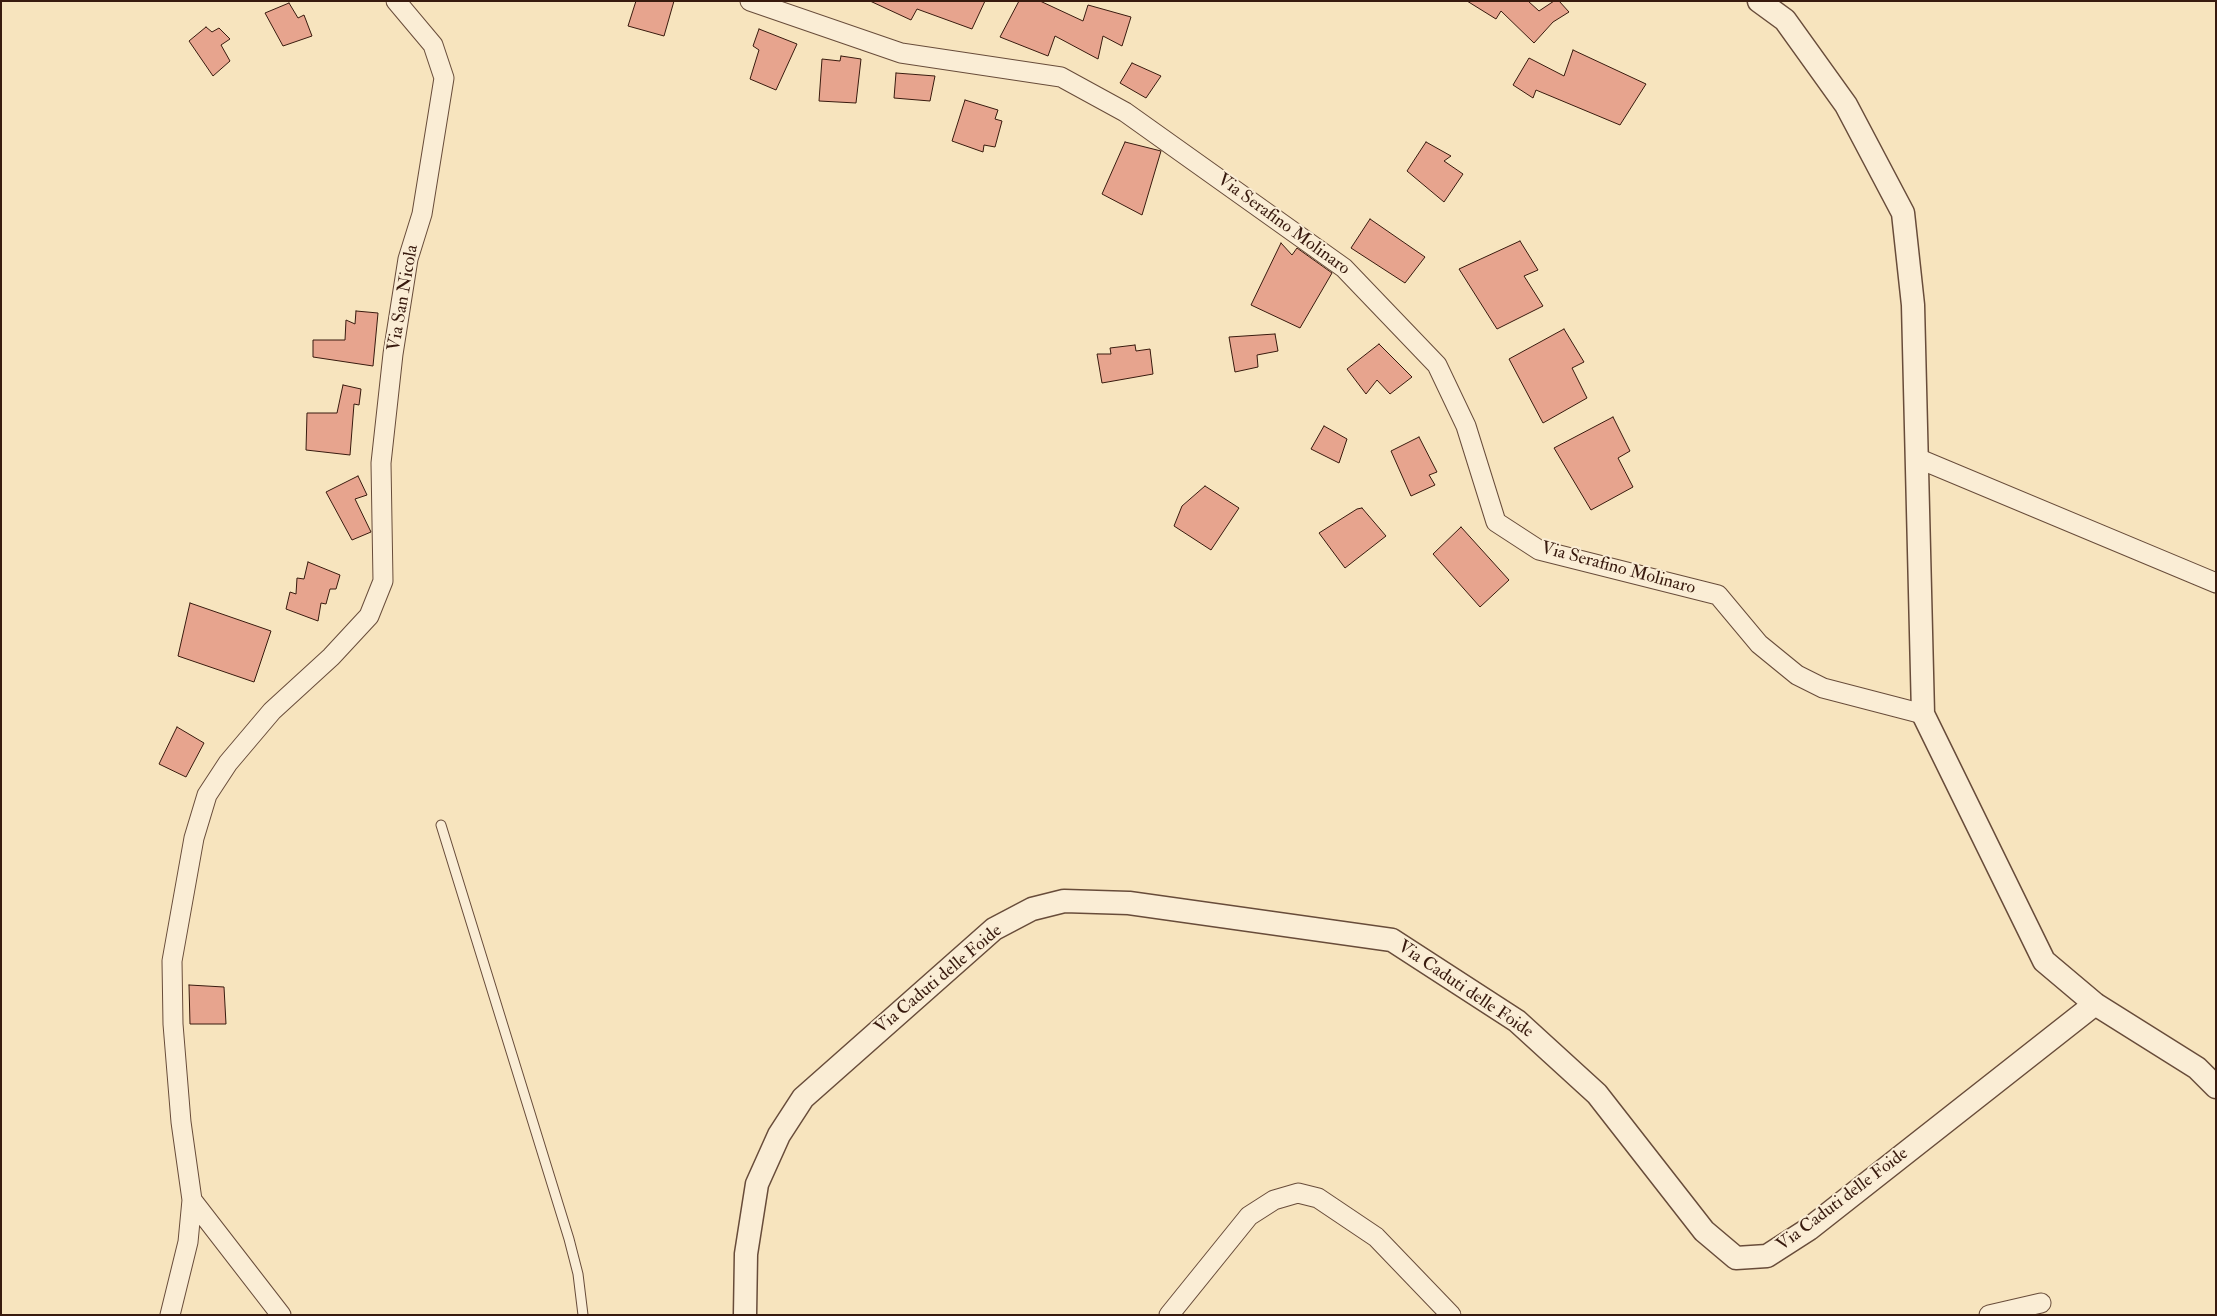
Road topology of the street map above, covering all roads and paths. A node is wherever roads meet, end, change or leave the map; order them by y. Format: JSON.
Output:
{"nodes":[{"id":1,"x":396,"y":1,"type":"edge"},
{"id":2,"x":750,"y":1,"type":"edge"},
{"id":3,"x":1758,"y":1,"type":"edge"},
{"id":4,"x":1917,"y":458,"type":"junction"},
{"id":5,"x":2216,"y":583,"type":"edge"},
{"id":6,"x":1923,"y":714,"type":"junction"},
{"id":7,"x":441,"y":825,"type":"dead end"},
{"id":8,"x":2095,"y":1004,"type":"junction"},
{"id":9,"x":2216,"y":1086,"type":"edge"},
{"id":10,"x":192,"y":1200,"type":"junction"},
{"id":11,"x":2042,"y":1303,"type":"dead end"},
{"id":12,"x":170,"y":1315,"type":"edge"},
{"id":13,"x":281,"y":1315,"type":"edge"},
{"id":14,"x":583,"y":1315,"type":"edge"},
{"id":15,"x":745,"y":1315,"type":"edge"},
{"id":16,"x":1169,"y":1315,"type":"edge"},
{"id":17,"x":1451,"y":1315,"type":"edge"},
{"id":18,"x":1989,"y":1315,"type":"edge"}],
"edges":[{"from":1,"to":10,"type":"street","name":"Via San Nicola"},
{"from":2,"to":6,"type":"street","name":"Via Serafino Molinaro"},
{"from":3,"to":4,"type":"street"},
{"from":4,"to":5,"type":"street"},
{"from":4,"to":6,"type":"street"},
{"from":6,"to":8,"type":"street"},
{"from":7,"to":14,"type":"lane"},
{"from":8,"to":9,"type":"street"},
{"from":8,"to":15,"type":"street","name":"Via Caduti delle Foide"},
{"from":10,"to":12,"type":"street"},
{"from":10,"to":13,"type":"street"},
{"from":11,"to":18,"type":"street"},
{"from":16,"to":17,"type":"street"}]}
